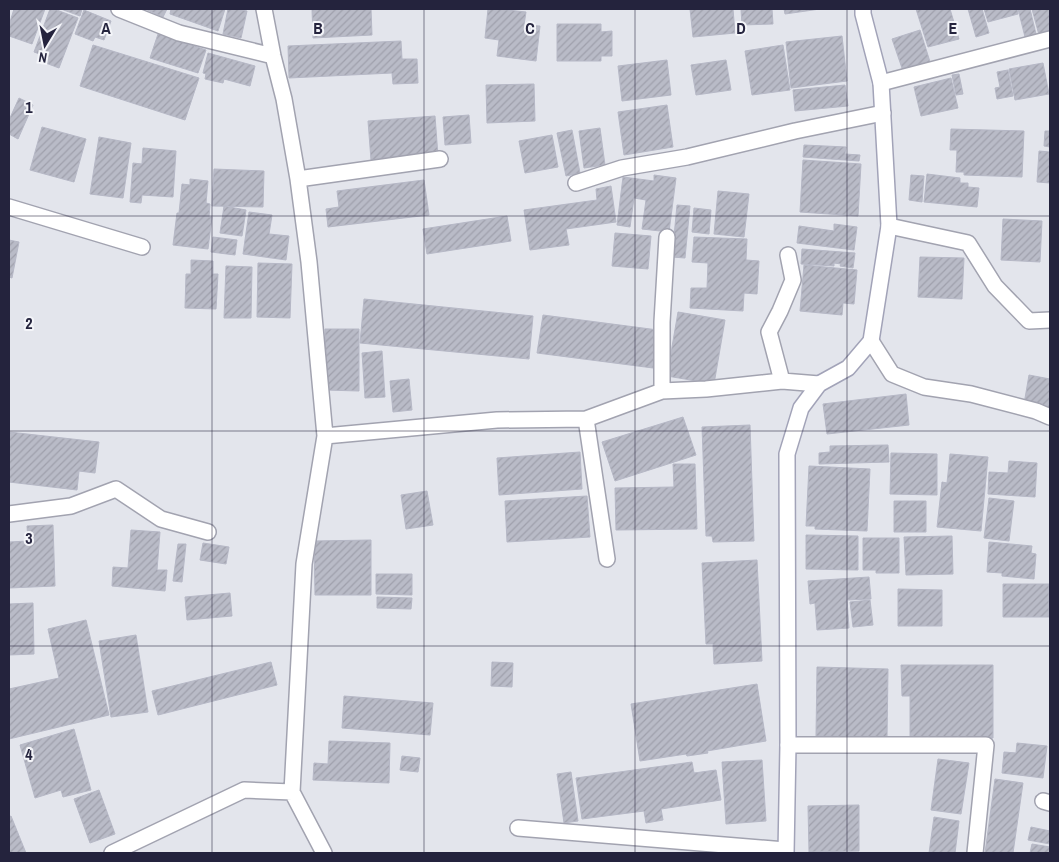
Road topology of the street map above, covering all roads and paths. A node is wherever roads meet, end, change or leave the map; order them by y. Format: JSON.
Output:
{"nodes":[{"id":1,"x":119,"y":9,"type":"edge"},
{"id":2,"x":264,"y":9,"type":"edge"},
{"id":3,"x":863,"y":9,"type":"edge"},
{"id":4,"x":1050,"y":39,"type":"edge"},
{"id":5,"x":273,"y":56,"type":"junction"},
{"id":6,"x":881,"y":83,"type":"junction"},
{"id":7,"x":883,"y":113,"type":"junction"},
{"id":8,"x":440,"y":159,"type":"dead end"},
{"id":9,"x":298,"y":179,"type":"junction"},
{"id":10,"x":576,"y":183,"type":"dead end"},
{"id":11,"x":9,"y":207,"type":"edge"},
{"id":12,"x":889,"y":226,"type":"junction"},
{"id":13,"x":667,"y":237,"type":"dead end"},
{"id":14,"x":142,"y":247,"type":"dead end"},
{"id":15,"x":788,"y":255,"type":"dead end"},
{"id":16,"x":1050,"y":320,"type":"edge"},
{"id":17,"x":871,"y":341,"type":"junction"},
{"id":18,"x":782,"y":381,"type":"junction"},
{"id":19,"x":819,"y":384,"type":"junction"},
{"id":20,"x":662,"y":391,"type":"junction"},
{"id":21,"x":1050,"y":417,"type":"edge"},
{"id":22,"x":586,"y":419,"type":"junction"},
{"id":23,"x":325,"y":436,"type":"junction"},
{"id":24,"x":9,"y":514,"type":"edge"},
{"id":25,"x":208,"y":532,"type":"dead end"},
{"id":26,"x":607,"y":559,"type":"dead end"},
{"id":27,"x":788,"y":745,"type":"junction"},
{"id":28,"x":292,"y":792,"type":"junction"},
{"id":29,"x":518,"y":828,"type":"dead end"},
{"id":30,"x":785,"y":851,"type":"edge"},
{"id":31,"x":112,"y":853,"type":"edge"},
{"id":32,"x":324,"y":853,"type":"edge"},
{"id":33,"x":975,"y":853,"type":"edge"}],
"edges":[{"from":1,"to":5,"type":"street"},
{"from":2,"to":5,"type":"street"},
{"from":3,"to":6,"type":"street"},
{"from":4,"to":6,"type":"street"},
{"from":5,"to":9,"type":"street"},
{"from":6,"to":7,"type":"street"},
{"from":7,"to":10,"type":"street"},
{"from":7,"to":12,"type":"street"},
{"from":8,"to":9,"type":"street"},
{"from":9,"to":23,"type":"street"},
{"from":11,"to":14,"type":"street"},
{"from":12,"to":16,"type":"street"},
{"from":12,"to":17,"type":"street"},
{"from":13,"to":20,"type":"street"},
{"from":15,"to":18,"type":"street"},
{"from":17,"to":19,"type":"street"},
{"from":17,"to":21,"type":"street"},
{"from":18,"to":19,"type":"street"},
{"from":18,"to":20,"type":"street"},
{"from":19,"to":27,"type":"street"},
{"from":20,"to":22,"type":"street"},
{"from":22,"to":23,"type":"street"},
{"from":22,"to":26,"type":"street"},
{"from":23,"to":28,"type":"street"},
{"from":24,"to":25,"type":"street"},
{"from":27,"to":30,"type":"street"},
{"from":27,"to":33,"type":"street"},
{"from":28,"to":31,"type":"street"},
{"from":28,"to":32,"type":"street"},
{"from":29,"to":30,"type":"street"}]}
